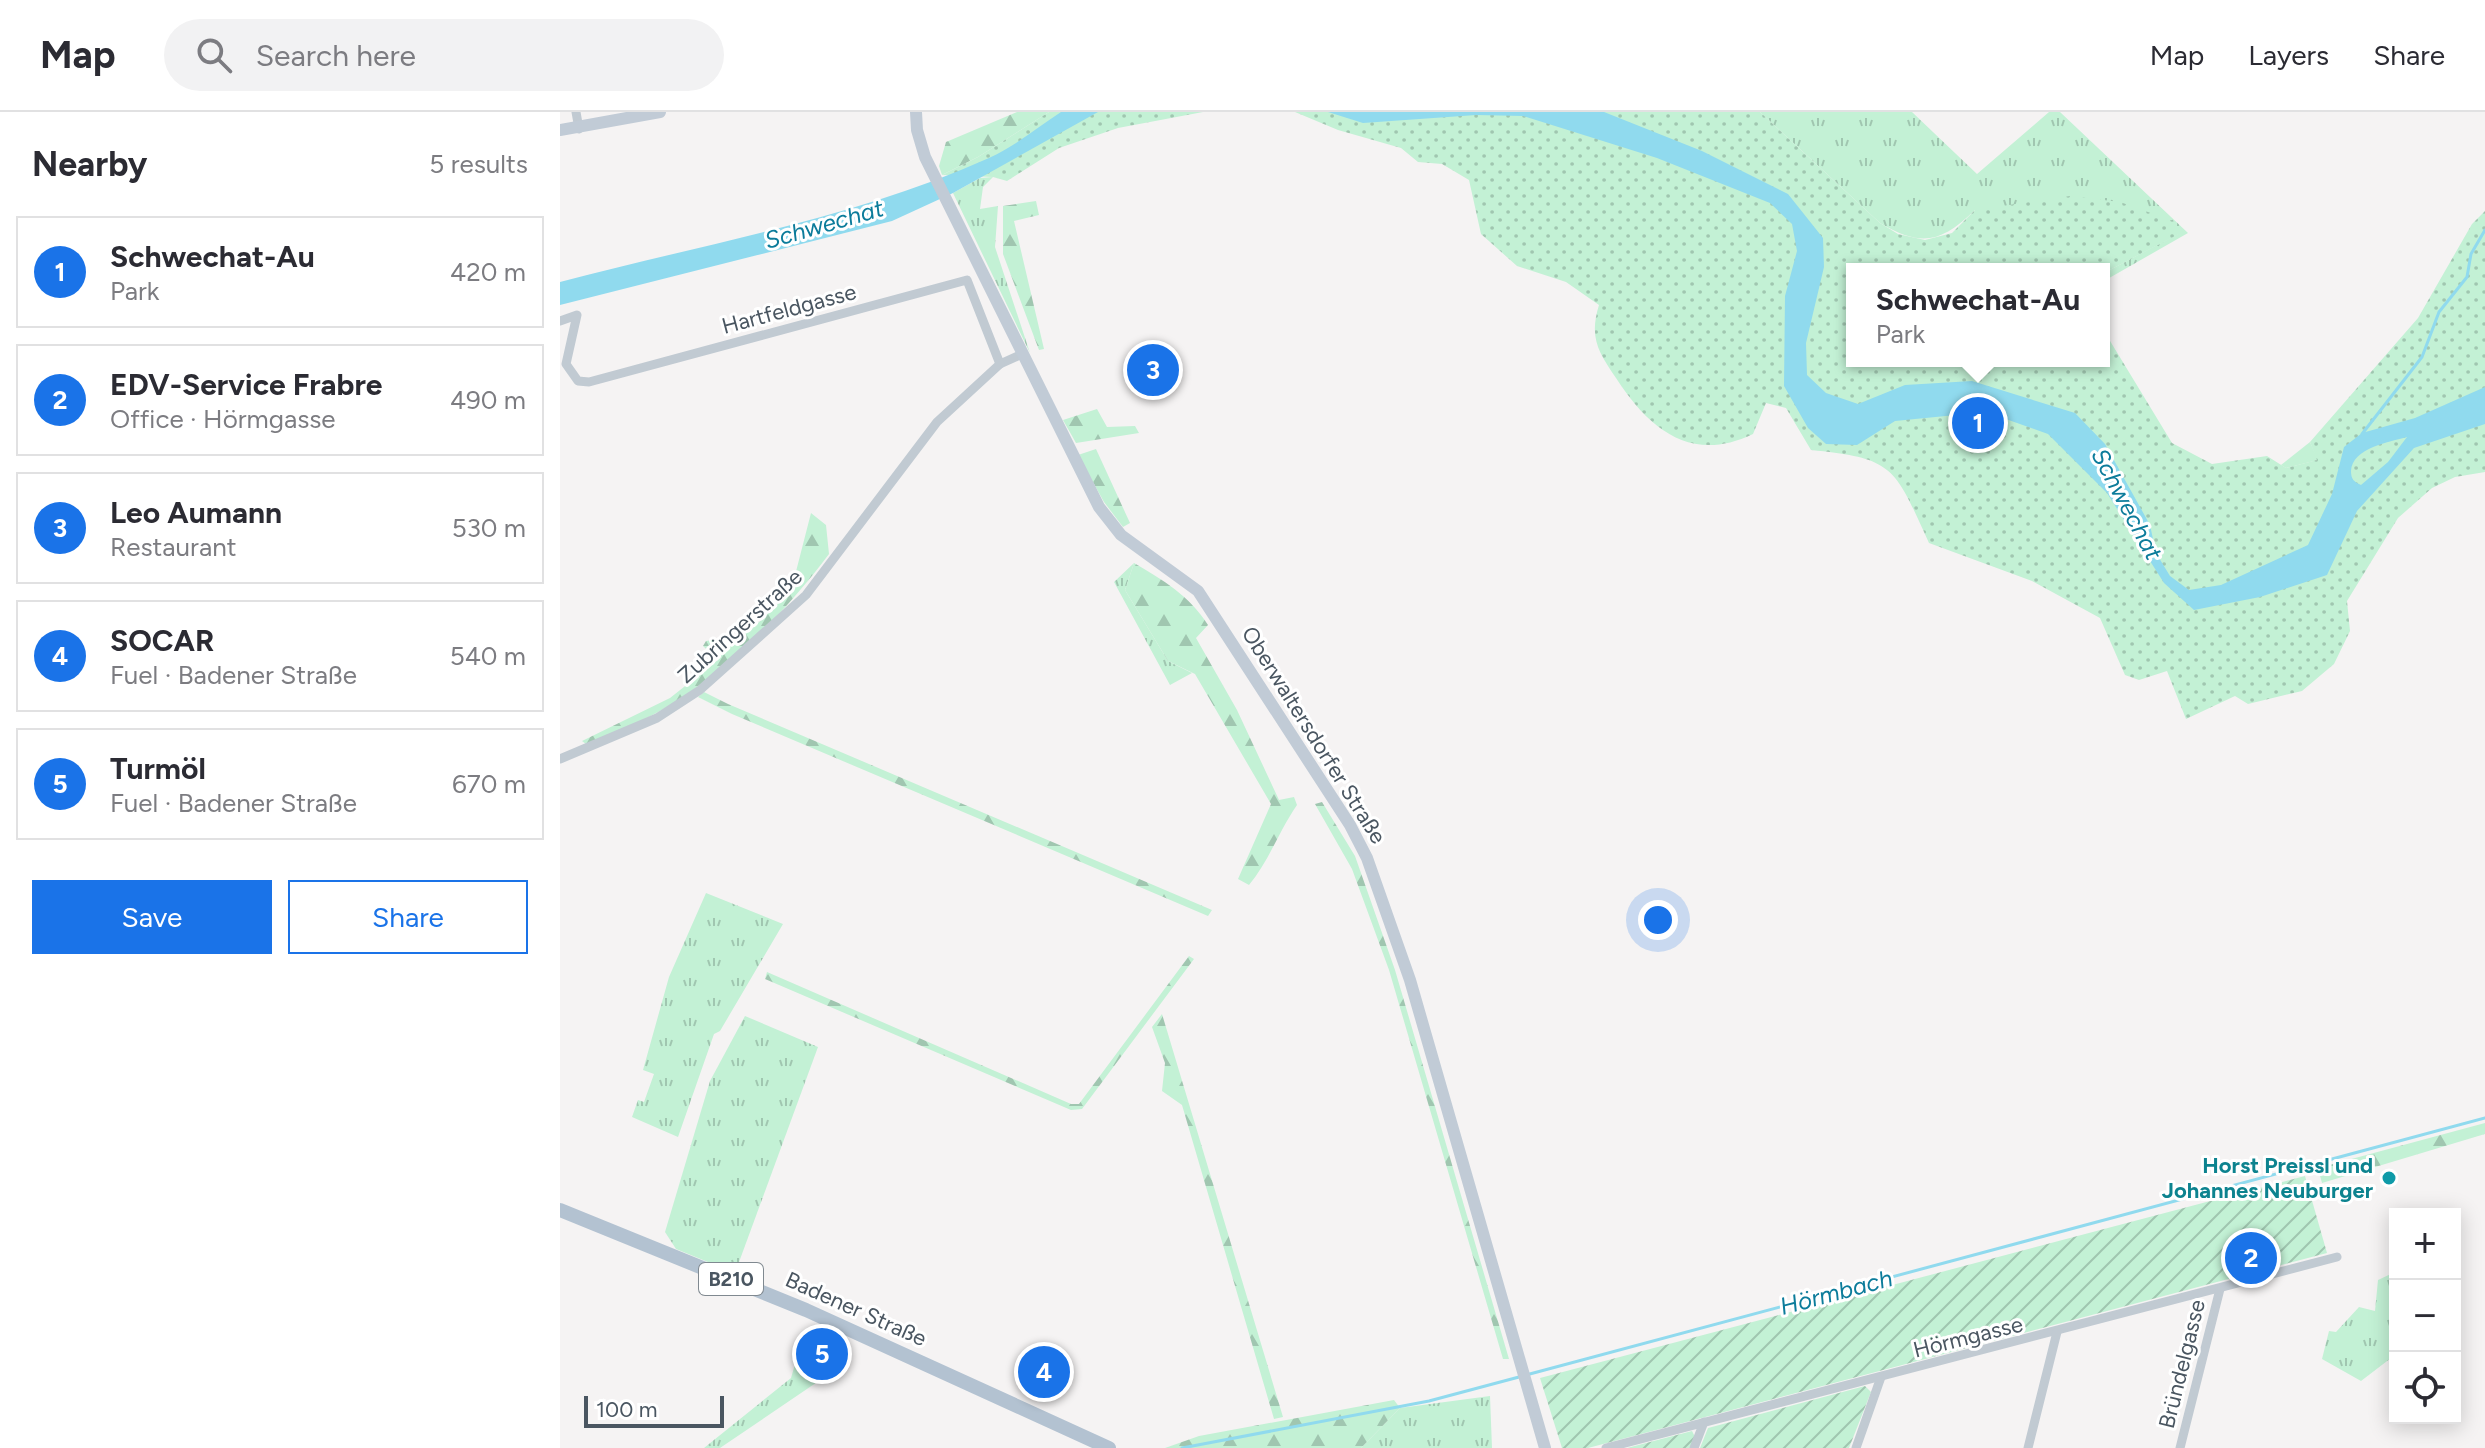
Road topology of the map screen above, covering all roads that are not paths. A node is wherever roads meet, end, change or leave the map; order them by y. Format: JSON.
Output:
{"nodes":[{"id":1,"x":576,"y":112,"type":"edge"},
{"id":2,"x":660,"y":112,"type":"edge"},
{"id":3,"x":914,"y":113,"type":"edge"},
{"id":4,"x":579,"y":129,"type":"junction"},
{"id":5,"x":560,"y":130,"type":"edge"},
{"id":6,"x":560,"y":321,"type":"edge"},
{"id":7,"x":1022,"y":354,"type":"junction"},
{"id":8,"x":1000,"y":364,"type":"junction"},
{"id":9,"x":560,"y":759,"type":"edge"},
{"id":10,"x":560,"y":1210,"type":"edge"},
{"id":11,"x":2337,"y":1257,"type":"dead end"},
{"id":12,"x":2220,"y":1289,"type":"junction"},
{"id":13,"x":2057,"y":1332,"type":"junction"},
{"id":14,"x":1881,"y":1377,"type":"junction"},
{"id":15,"x":1704,"y":1422,"type":"junction"},
{"id":16,"x":1109,"y":1448,"type":"edge"},
{"id":17,"x":1545,"y":1448,"type":"edge"},
{"id":18,"x":1606,"y":1448,"type":"edge"},
{"id":19,"x":1694,"y":1448,"type":"edge"},
{"id":20,"x":1856,"y":1448,"type":"edge"},
{"id":21,"x":2028,"y":1448,"type":"edge"},
{"id":22,"x":2180,"y":1448,"type":"edge"}],
"edges":[{"from":1,"to":4,"type":"street"},
{"from":2,"to":4,"type":"street"},
{"from":3,"to":7,"type":"street","name":"Oberwaltersdorfer Straße"},
{"from":4,"to":5,"type":"street"},
{"from":6,"to":8,"type":"street","name":"Hartfeldgasse"},
{"from":7,"to":8,"type":"street"},
{"from":7,"to":17,"type":"street","name":"Oberwaltersdorfer Straße"},
{"from":8,"to":9,"type":"street","name":"Zubringerstraße"},
{"from":10,"to":16,"type":"main road","name":"Badener Straße","number":"B210"},
{"from":11,"to":12,"type":"street","name":"Hörmgasse"},
{"from":12,"to":13,"type":"street","name":"Hörmgasse"},
{"from":12,"to":22,"type":"street","name":"Bründelgasse"},
{"from":13,"to":14,"type":"street","name":"Hörmgasse"},
{"from":13,"to":21,"type":"street"},
{"from":14,"to":15,"type":"street","name":"Hörmgasse"},
{"from":14,"to":20,"type":"street"},
{"from":15,"to":18,"type":"street","name":"Hörmgasse"},
{"from":15,"to":19,"type":"street"}]}
